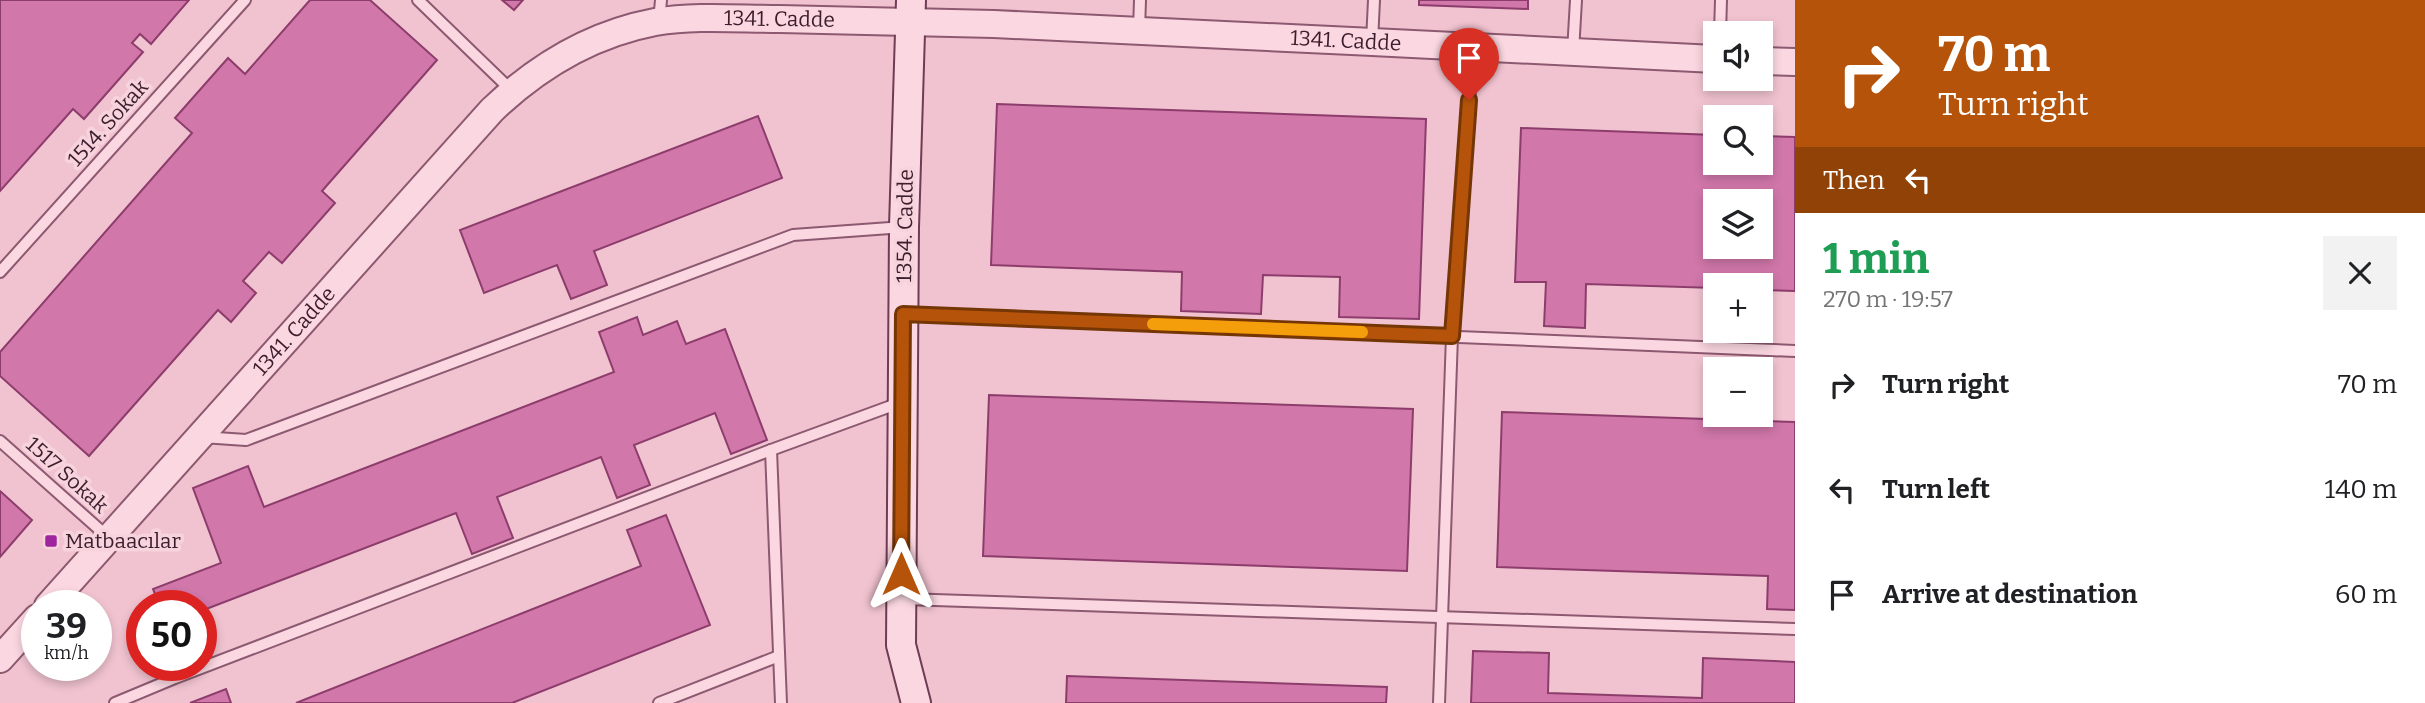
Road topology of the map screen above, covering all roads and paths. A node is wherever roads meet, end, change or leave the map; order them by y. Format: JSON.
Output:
{"nodes":[{"id":1,"x":246,"y":0,"type":"edge"},
{"id":2,"x":418,"y":0,"type":"edge"},
{"id":3,"x":1140,"y":0,"type":"edge"},
{"id":4,"x":1374,"y":0,"type":"edge"},
{"id":5,"x":1576,"y":0,"type":"edge"},
{"id":6,"x":1721,"y":0,"type":"edge"},
{"id":7,"x":660,"y":11,"type":"edge"},
{"id":8,"x":911,"y":11,"type":"edge"},
{"id":9,"x":1720,"y":21,"type":"edge"},
{"id":10,"x":1139,"y":30,"type":"junction"},
{"id":11,"x":1372,"y":42,"type":"junction"},
{"id":12,"x":1473,"y":48,"type":"junction"},
{"id":13,"x":1573,"y":52,"type":"junction"},
{"id":14,"x":1703,"y":58,"type":"edge"},
{"id":15,"x":1773,"y":61,"type":"edge"},
{"id":16,"x":1795,"y":62,"type":"edge"},
{"id":17,"x":512,"y":91,"type":"junction"},
{"id":18,"x":904,"y":227,"type":"junction"},
{"id":19,"x":0,"y":272,"type":"edge"},
{"id":20,"x":903,"y":314,"type":"junction"},
{"id":21,"x":1452,"y":336,"type":"junction"},
{"id":22,"x":1795,"y":351,"type":"edge"},
{"id":23,"x":902,"y":402,"type":"junction"},
{"id":24,"x":199,"y":437,"type":"junction"},
{"id":25,"x":0,"y":441,"type":"edge"},
{"id":26,"x":771,"y":450,"type":"junction"},
{"id":27,"x":109,"y":538,"type":"junction"},
{"id":28,"x":62,"y":590,"type":"edge"},
{"id":29,"x":901,"y":598,"type":"junction"},
{"id":30,"x":1442,"y":618,"type":"junction"},
{"id":31,"x":1795,"y":629,"type":"edge"},
{"id":32,"x":21,"y":636,"type":"edge"},
{"id":33,"x":779,"y":656,"type":"junction"},
{"id":34,"x":0,"y":659,"type":"edge"},
{"id":35,"x":115,"y":703,"type":"edge"},
{"id":36,"x":659,"y":703,"type":"edge"},
{"id":37,"x":781,"y":703,"type":"edge"},
{"id":38,"x":916,"y":703,"type":"edge"},
{"id":39,"x":1439,"y":703,"type":"edge"}],
"edges":[{"from":1,"to":19,"type":"lane","name":"1514. Sokak"},
{"from":2,"to":17,"type":"lane"},
{"from":3,"to":10,"type":"lane"},
{"from":4,"to":11,"type":"lane"},
{"from":5,"to":13,"type":"lane"},
{"from":6,"to":9,"type":"lane"},
{"from":7,"to":8,"type":"street","name":"1341. Cadde"},
{"from":7,"to":17,"type":"street","name":"1341. Cadde"},
{"from":8,"to":10,"type":"street","name":"1341. Cadde"},
{"from":8,"to":18,"type":"main road","name":"1354. Cadde"},
{"from":10,"to":11,"type":"street","name":"1341. Cadde"},
{"from":11,"to":12,"type":"street","name":"1341. Cadde"},
{"from":12,"to":13,"type":"street","name":"1341. Cadde"},
{"from":12,"to":21,"type":"lane"},
{"from":13,"to":14,"type":"street","name":"1341. Cadde"},
{"from":15,"to":16,"type":"street"},
{"from":17,"to":24,"type":"street","name":"1341. Cadde"},
{"from":18,"to":20,"type":"main road","name":"1354. Cadde"},
{"from":18,"to":24,"type":"lane"},
{"from":20,"to":21,"type":"lane"},
{"from":20,"to":23,"type":"main road","name":"1354. Cadde"},
{"from":21,"to":22,"type":"lane"},
{"from":21,"to":30,"type":"lane"},
{"from":23,"to":26,"type":"lane"},
{"from":23,"to":29,"type":"main road","name":"1354. Cadde"},
{"from":24,"to":27,"type":"street","name":"1341. Cadde"},
{"from":25,"to":27,"type":"lane","name":"1517 Sokak"},
{"from":26,"to":33,"type":"lane"},
{"from":26,"to":35,"type":"lane"},
{"from":27,"to":28,"type":"street","name":"1341. Cadde"},
{"from":29,"to":30,"type":"lane"},
{"from":29,"to":38,"type":"main road","name":"1354. Cadde"},
{"from":30,"to":31,"type":"lane"},
{"from":30,"to":39,"type":"lane"},
{"from":32,"to":34,"type":"street"},
{"from":33,"to":36,"type":"lane"},
{"from":33,"to":37,"type":"lane"}]}
